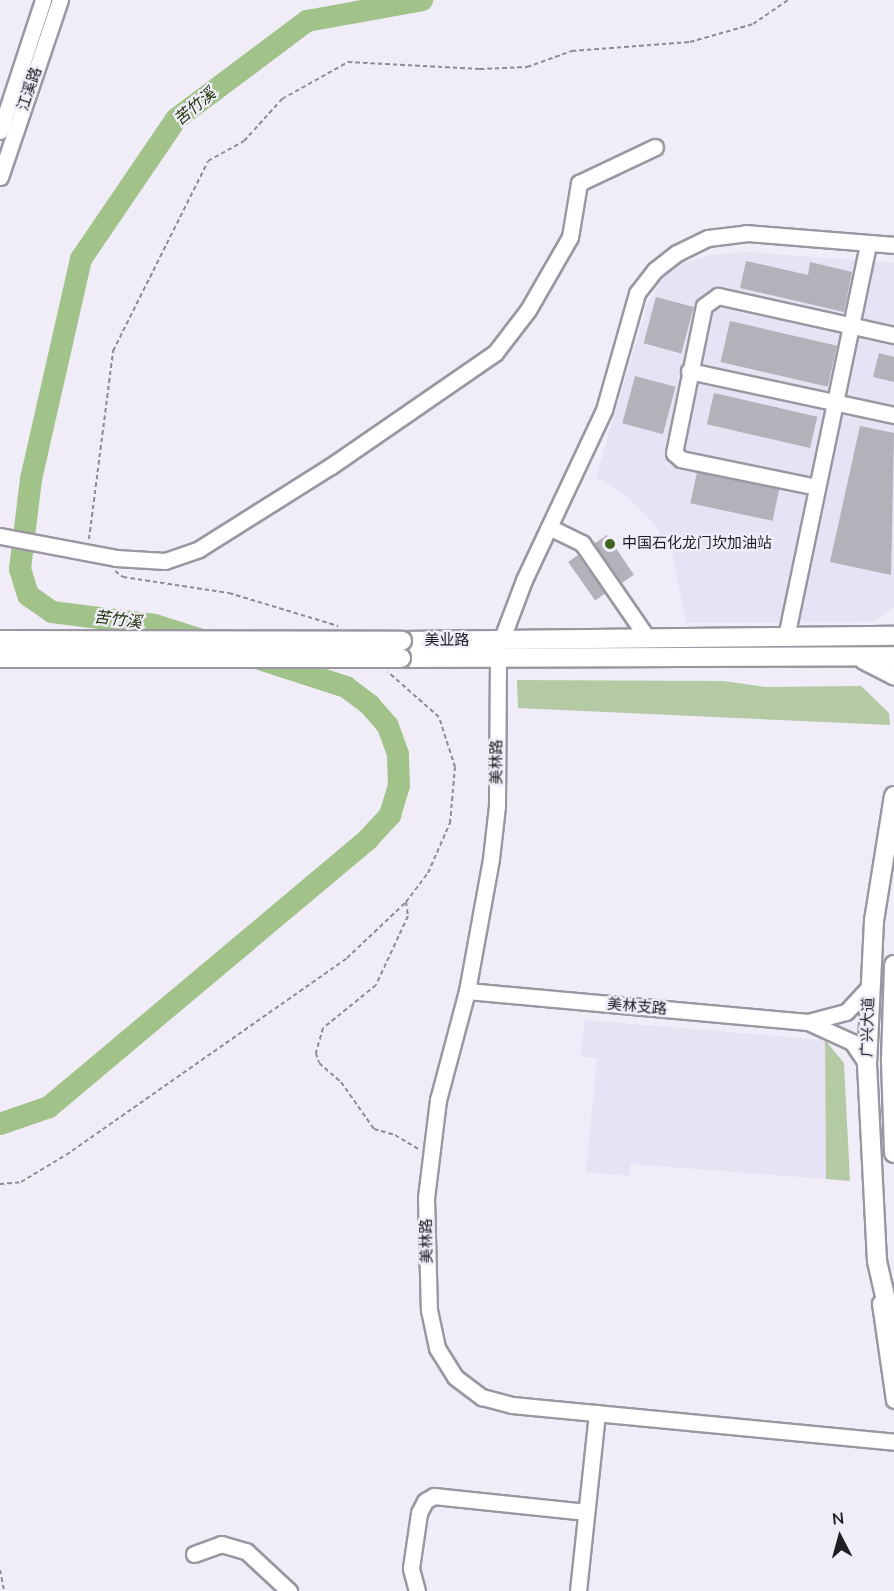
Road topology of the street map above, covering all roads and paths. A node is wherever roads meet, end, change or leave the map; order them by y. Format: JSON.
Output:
{"nodes":[{"id":1,"x":43,"y":0,"type":"edge"},
{"id":2,"x":60,"y":0,"type":"edge"},
{"id":3,"x":788,"y":0,"type":"edge"},
{"id":4,"x":0,"y":131,"type":"edge"},
{"id":5,"x":655,"y":147,"type":"dead end"},
{"id":6,"x":0,"y":177,"type":"edge"},
{"id":7,"x":868,"y":243,"type":"junction"},
{"id":8,"x":894,"y":245,"type":"edge"},
{"id":9,"x":851,"y":326,"type":"junction"},
{"id":10,"x":894,"y":335,"type":"edge"},
{"id":11,"x":689,"y":371,"type":"junction"},
{"id":12,"x":835,"y":402,"type":"junction"},
{"id":13,"x":894,"y":416,"type":"edge"},
{"id":14,"x":817,"y":487,"type":"junction"},
{"id":15,"x":549,"y":527,"type":"junction"},
{"id":16,"x":0,"y":536,"type":"edge"},
{"id":17,"x":87,"y":554,"type":"junction"},
{"id":18,"x":116,"y":558,"type":"junction"},
{"id":19,"x":343,"y":631,"type":"dead end"},
{"id":20,"x":894,"y":636,"type":"edge"},
{"id":21,"x":786,"y":637,"type":"junction"},
{"id":22,"x":648,"y":639,"type":"junction"},
{"id":23,"x":0,"y":640,"type":"edge"},
{"id":24,"x":500,"y":649,"type":"junction"},
{"id":25,"x":401,"y":650,"type":"junction"},
{"id":26,"x":835,"y":656,"type":"junction"},
{"id":27,"x":894,"y":656,"type":"edge"},
{"id":28,"x":0,"y":658,"type":"edge"},
{"id":29,"x":381,"y":666,"type":"dead end"},
{"id":30,"x":894,"y":675,"type":"edge"},
{"id":31,"x":894,"y":796,"type":"edge"},
{"id":32,"x":406,"y":902,"type":"junction"},
{"id":33,"x":894,"y":965,"type":"edge"},
{"id":34,"x":870,"y":986,"type":"junction"},
{"id":35,"x":467,"y":991,"type":"junction"},
{"id":36,"x":808,"y":1022,"type":"junction"},
{"id":37,"x":867,"y":1064,"type":"junction"},
{"id":38,"x":894,"y":1153,"type":"edge"},
{"id":39,"x":430,"y":1157,"type":"junction"},
{"id":40,"x":0,"y":1184,"type":"edge"},
{"id":41,"x":877,"y":1261,"type":"junction"},
{"id":42,"x":894,"y":1336,"type":"edge"},
{"id":43,"x":894,"y":1400,"type":"edge"},
{"id":44,"x":597,"y":1413,"type":"junction"},
{"id":45,"x":894,"y":1442,"type":"edge"},
{"id":46,"x":586,"y":1512,"type":"junction"},
{"id":47,"x":194,"y":1554,"type":"dead end"},
{"id":48,"x":0,"y":1569,"type":"edge"},
{"id":49,"x":4,"y":1591,"type":"edge"},
{"id":50,"x":288,"y":1591,"type":"edge"},
{"id":51,"x":417,"y":1591,"type":"edge"},
{"id":52,"x":578,"y":1591,"type":"edge"}],
"edges":[{"from":1,"to":4,"type":"street","name":"江溪路"},
{"from":2,"to":6,"type":"street","name":"江溪路"},
{"from":3,"to":17,"type":"path"},
{"from":5,"to":18,"type":"street"},
{"from":7,"to":8,"type":"street"},
{"from":7,"to":9,"type":"street"},
{"from":7,"to":15,"type":"street"},
{"from":9,"to":10,"type":"street"},
{"from":9,"to":11,"type":"street"},
{"from":9,"to":12,"type":"street"},
{"from":11,"to":12,"type":"street"},
{"from":11,"to":14,"type":"street"},
{"from":12,"to":13,"type":"street"},
{"from":12,"to":14,"type":"street"},
{"from":14,"to":21,"type":"street"},
{"from":15,"to":22,"type":"street"},
{"from":15,"to":24,"type":"street"},
{"from":16,"to":17,"type":"street"},
{"from":17,"to":18,"type":"street"},
{"from":18,"to":19,"type":"path"},
{"from":20,"to":21,"type":"main road","name":"美业路"},
{"from":21,"to":22,"type":"main road","name":"美业路"},
{"from":22,"to":24,"type":"main road","name":"美业路"},
{"from":23,"to":25,"type":"main road","name":"美业路","bridge":true},
{"from":24,"to":25,"type":"main road","name":"美业路"},
{"from":24,"to":26,"type":"main road","name":"美业路"},
{"from":24,"to":35,"type":"street","name":"美林路"},
{"from":25,"to":28,"type":"main road","name":"美业路","bridge":true},
{"from":26,"to":27,"type":"main road","name":"美业路"},
{"from":26,"to":30,"type":"main road"},
{"from":29,"to":32,"type":"path"},
{"from":31,"to":34,"type":"main road","name":"广兴大道"},
{"from":32,"to":39,"type":"path"},
{"from":32,"to":40,"type":"path"},
{"from":33,"to":38,"type":"main road","name":"广兴大道"},
{"from":34,"to":36,"type":"street"},
{"from":34,"to":37,"type":"main road","name":"广兴大道"},
{"from":35,"to":36,"type":"street","name":"美林支路"},
{"from":35,"to":39,"type":"street","name":"美林路"},
{"from":36,"to":37,"type":"street"},
{"from":37,"to":41,"type":"main road","name":"广兴大道"},
{"from":39,"to":44,"type":"street","name":"美林路"},
{"from":41,"to":42,"type":"main road","name":"广兴大道"},
{"from":41,"to":43,"type":"street","name":"广兴大道"},
{"from":44,"to":45,"type":"street","name":"美林路"},
{"from":44,"to":46,"type":"street"},
{"from":46,"to":51,"type":"street"},
{"from":46,"to":52,"type":"street"},
{"from":47,"to":50,"type":"street"},
{"from":48,"to":49,"type":"path"}]}
